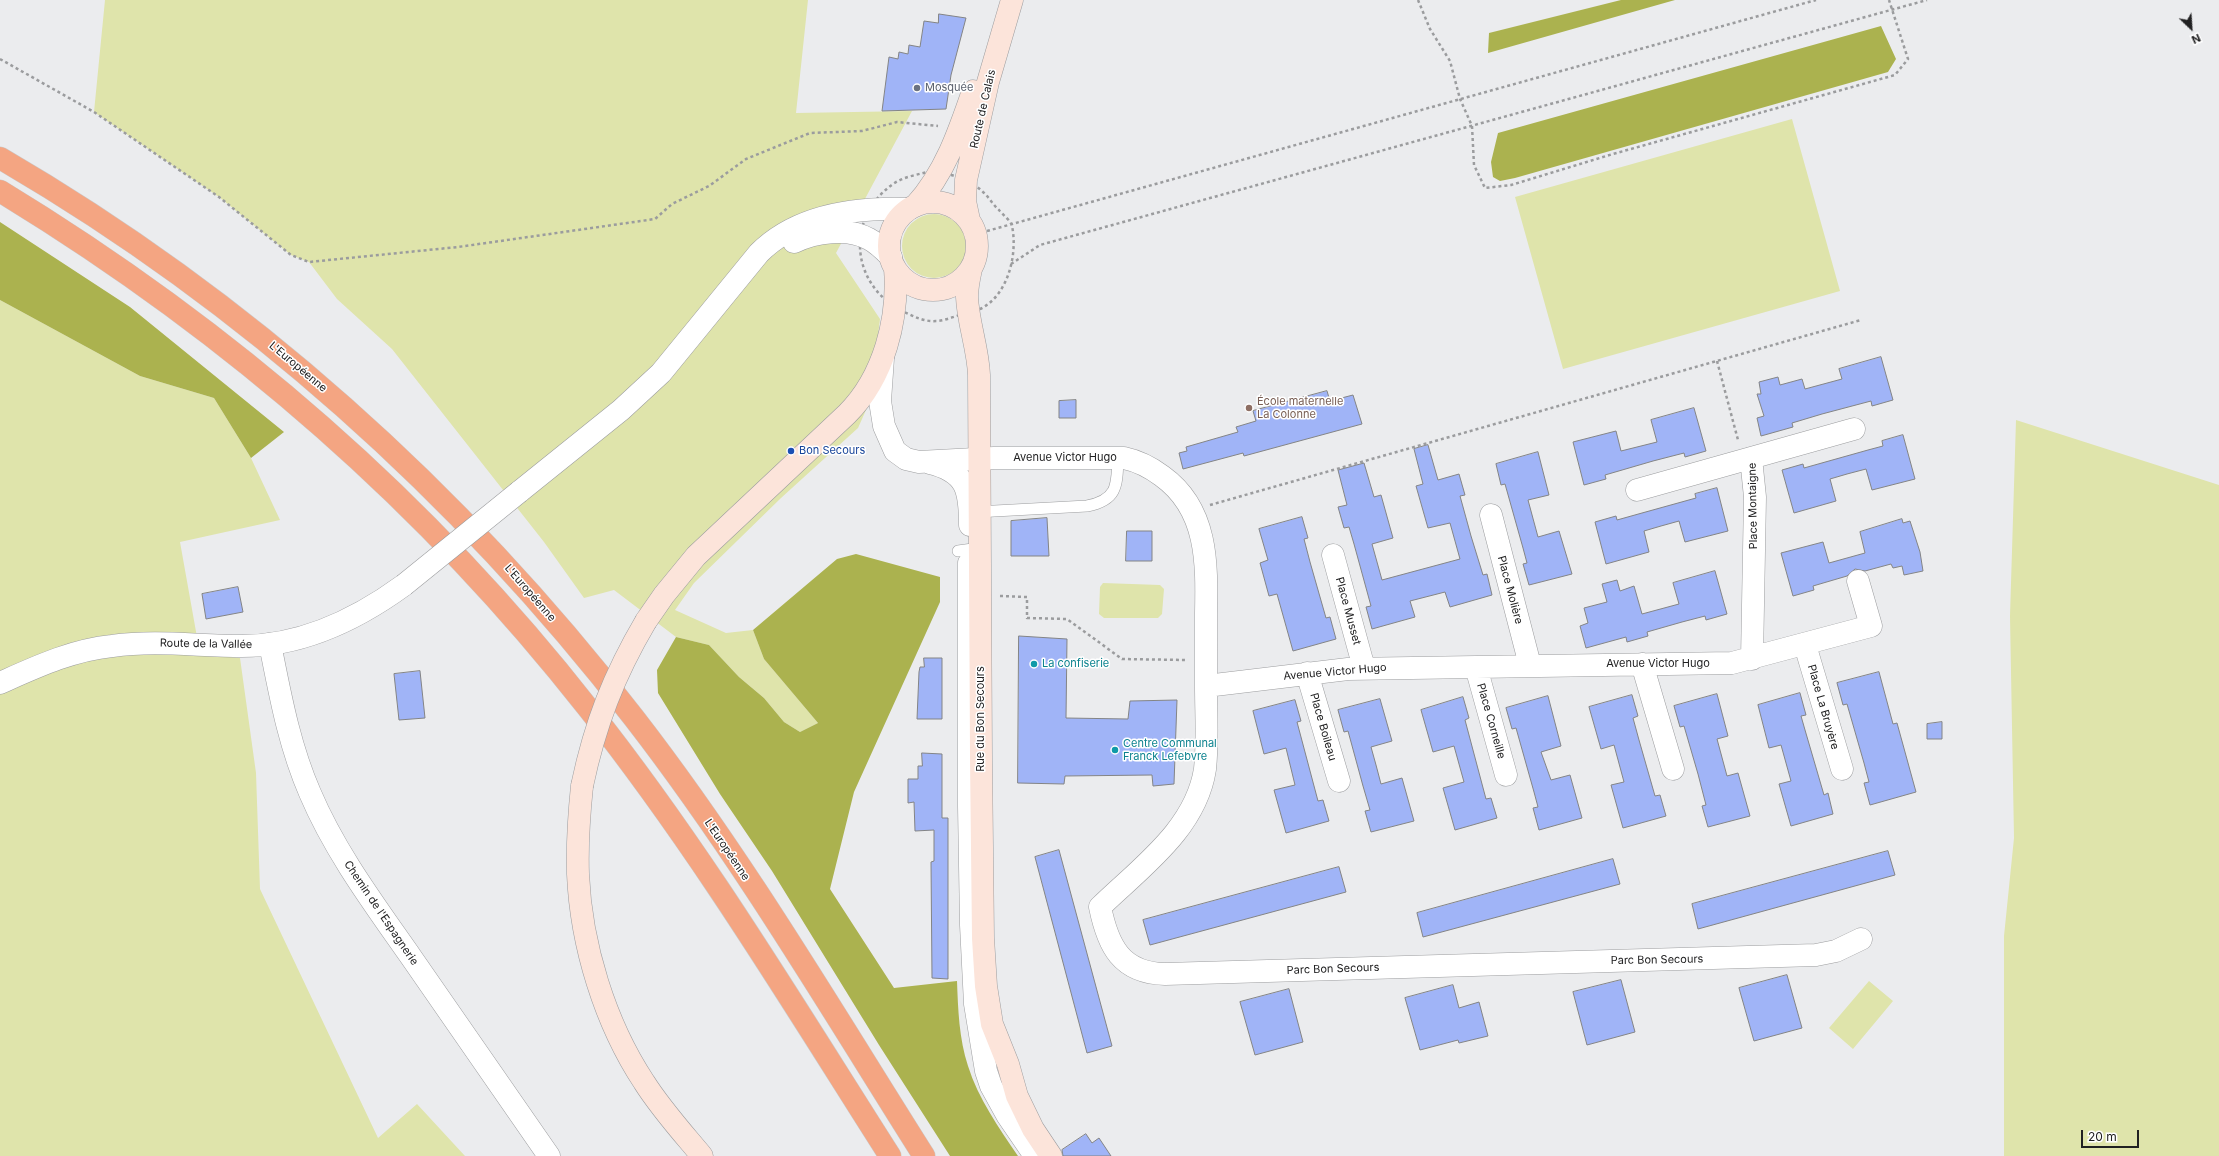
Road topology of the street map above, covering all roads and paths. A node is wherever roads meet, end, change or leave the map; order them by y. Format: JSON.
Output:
{"nodes":[{"id":1,"x":1001,"y":0,"type":"edge"},
{"id":2,"x":1012,"y":0,"type":"edge"},
{"id":3,"x":1418,"y":0,"type":"edge"},
{"id":4,"x":1816,"y":0,"type":"edge"},
{"id":5,"x":1889,"y":0,"type":"edge"},
{"id":6,"x":1927,"y":0,"type":"edge"},
{"id":7,"x":1892,"y":10,"type":"junction"},
{"id":8,"x":0,"y":59,"type":"edge"},
{"id":9,"x":1460,"y":99,"type":"junction"},
{"id":10,"x":943,"y":126,"type":"dead end"},
{"id":11,"x":1472,"y":126,"type":"junction"},
{"id":12,"x":0,"y":158,"type":"edge"},
{"id":13,"x":928,"y":172,"type":"dead end"},
{"id":14,"x":0,"y":191,"type":"edge"},
{"id":15,"x":881,"y":194,"type":"dead end"},
{"id":16,"x":912,"y":207,"type":"junction"},
{"id":17,"x":1012,"y":224,"type":"junction"},
{"id":18,"x":972,"y":227,"type":"junction"},
{"id":19,"x":893,"y":262,"type":"junction"},
{"id":20,"x":1011,"y":264,"type":"junction"},
{"id":21,"x":971,"y":268,"type":"junction"},
{"id":22,"x":728,"y":292,"type":"junction"},
{"id":23,"x":981,"y":308,"type":"dead end"},
{"id":24,"x":1861,"y":320,"type":"dead end"},
{"id":25,"x":884,"y":350,"type":"junction"},
{"id":26,"x":1717,"y":361,"type":"junction"},
{"id":27,"x":1854,"y":429,"type":"dead end"},
{"id":28,"x":1118,"y":458,"type":"junction"},
{"id":29,"x":979,"y":459,"type":"junction"},
{"id":30,"x":1747,"y":459,"type":"junction"},
{"id":31,"x":925,"y":462,"type":"junction"},
{"id":32,"x":1637,"y":490,"type":"dead end"},
{"id":33,"x":1193,"y":511,"type":"junction"},
{"id":34,"x":975,"y":512,"type":"junction"},
{"id":35,"x":1491,"y":515,"type":"dead end"},
{"id":36,"x":969,"y":549,"type":"junction"},
{"id":37,"x":1333,"y":554,"type":"dead end"},
{"id":38,"x":1858,"y":581,"type":"dead end"},
{"id":39,"x":980,"y":596,"type":"junction"},
{"id":40,"x":270,"y":644,"type":"junction"},
{"id":41,"x":1805,"y":645,"type":"junction"},
{"id":42,"x":1752,"y":659,"type":"junction"},
{"id":43,"x":1206,"y":661,"type":"junction"},
{"id":44,"x":1642,"y":664,"type":"junction"},
{"id":45,"x":1530,"y":665,"type":"junction"},
{"id":46,"x":1476,"y":667,"type":"junction"},
{"id":47,"x":1364,"y":668,"type":"junction"},
{"id":48,"x":1307,"y":673,"type":"junction"},
{"id":49,"x":0,"y":683,"type":"edge"},
{"id":50,"x":1206,"y":686,"type":"junction"},
{"id":51,"x":1673,"y":769,"type":"dead end"},
{"id":52,"x":1842,"y":769,"type":"dead end"},
{"id":53,"x":1506,"y":775,"type":"dead end"},
{"id":54,"x":1338,"y":781,"type":"dead end"},
{"id":55,"x":1861,"y":939,"type":"dead end"},
{"id":56,"x":1009,"y":1073,"type":"junction"},
{"id":57,"x":989,"y":1079,"type":"junction"},
{"id":58,"x":549,"y":1156,"type":"edge"},
{"id":59,"x":702,"y":1156,"type":"edge"},
{"id":60,"x":890,"y":1156,"type":"edge"},
{"id":61,"x":924,"y":1156,"type":"edge"},
{"id":62,"x":1035,"y":1156,"type":"edge"},
{"id":63,"x":1051,"y":1156,"type":"edge"}],
"edges":[{"from":1,"to":16,"type":"main road","name":"Route de Calais"},
{"from":2,"to":18,"type":"main road","name":"Route de Calais"},
{"from":3,"to":9,"type":"path"},
{"from":4,"to":9,"type":"path"},
{"from":5,"to":7,"type":"path"},
{"from":6,"to":7,"type":"path"},
{"from":7,"to":11,"type":"path"},
{"from":7,"to":11,"type":"path"},
{"from":8,"to":10,"type":"path"},
{"from":9,"to":11,"type":"path"},
{"from":9,"to":17,"type":"path"},
{"from":11,"to":20,"type":"path"},
{"from":12,"to":61,"type":"highway","name":"L'Européenne"},
{"from":13,"to":15,"type":"path"},
{"from":14,"to":60,"type":"highway"},
{"from":16,"to":18,"type":"main road"},
{"from":16,"to":19,"type":"main road"},
{"from":16,"to":22,"type":"street"},
{"from":17,"to":18,"type":"path"},
{"from":17,"to":20,"type":"path"},
{"from":18,"to":21,"type":"main road"},
{"from":19,"to":21,"type":"main road"},
{"from":19,"to":22,"type":"street"},
{"from":19,"to":25,"type":"main road"},
{"from":20,"to":23,"type":"path"},
{"from":21,"to":29,"type":"main road","name":"Rue du Bon Secours"},
{"from":22,"to":40,"type":"street","name":"Route de la Vallée","bridge":true},
{"from":24,"to":26,"type":"path"},
{"from":25,"to":31,"type":"street"},
{"from":25,"to":59,"type":"main road","bridge":true},
{"from":26,"to":30,"type":"path"},
{"from":26,"to":33,"type":"path"},
{"from":27,"to":30,"type":"street","name":"Place Montaigne"},
{"from":28,"to":29,"type":"street","name":"Avenue Victor Hugo"},
{"from":28,"to":33,"type":"street","name":"Avenue Victor Hugo"},
{"from":28,"to":34,"type":"lane"},
{"from":29,"to":31,"type":"street","name":"Avenue Victor Hugo"},
{"from":29,"to":34,"type":"main road","name":"Rue du Bon Secours"},
{"from":30,"to":32,"type":"street"},
{"from":30,"to":42,"type":"street","name":"Place Montaigne"},
{"from":31,"to":34,"type":"street","name":"Rue du Bon Secours"},
{"from":33,"to":43,"type":"street","name":"Avenue Victor Hugo"},
{"from":34,"to":36,"type":"main road","name":"Rue du Bon Secours"},
{"from":35,"to":45,"type":"street","name":"Place Molière"},
{"from":36,"to":39,"type":"main road","name":"Rue du Bon Secours"},
{"from":36,"to":57,"type":"street","name":"Rue du Bon Secours"},
{"from":37,"to":47,"type":"street","name":"Place Musset"},
{"from":38,"to":41,"type":"street","name":"Avenue Victor Hugo"},
{"from":39,"to":43,"type":"path"},
{"from":39,"to":56,"type":"main road","name":"Rue du Bon Secours"},
{"from":40,"to":49,"type":"street","name":"Route de la Vallée"},
{"from":40,"to":58,"type":"street","name":"Chemin de l'Espagnerie"},
{"from":41,"to":42,"type":"street","name":"Avenue Victor Hugo"},
{"from":41,"to":52,"type":"street","name":"Place La Bruyère"},
{"from":42,"to":44,"type":"street","name":"Avenue Victor Hugo"},
{"from":43,"to":50,"type":"street","name":"Avenue Victor Hugo"},
{"from":44,"to":45,"type":"street","name":"Avenue Victor Hugo"},
{"from":44,"to":51,"type":"street"},
{"from":45,"to":46,"type":"street","name":"Avenue Victor Hugo"},
{"from":46,"to":47,"type":"street","name":"Avenue Victor Hugo"},
{"from":46,"to":53,"type":"street","name":"Place Corneille"},
{"from":47,"to":48,"type":"street","name":"Avenue Victor Hugo"},
{"from":48,"to":50,"type":"street","name":"Avenue Victor Hugo"},
{"from":48,"to":54,"type":"street","name":"Place Boileau"},
{"from":50,"to":55,"type":"street","name":"Parc Bon Secours"},
{"from":56,"to":57,"type":"lane"},
{"from":56,"to":63,"type":"main road","name":"Rue du Bon Secours"},
{"from":57,"to":62,"type":"street","name":"Rue du Bon Secours"}]}
